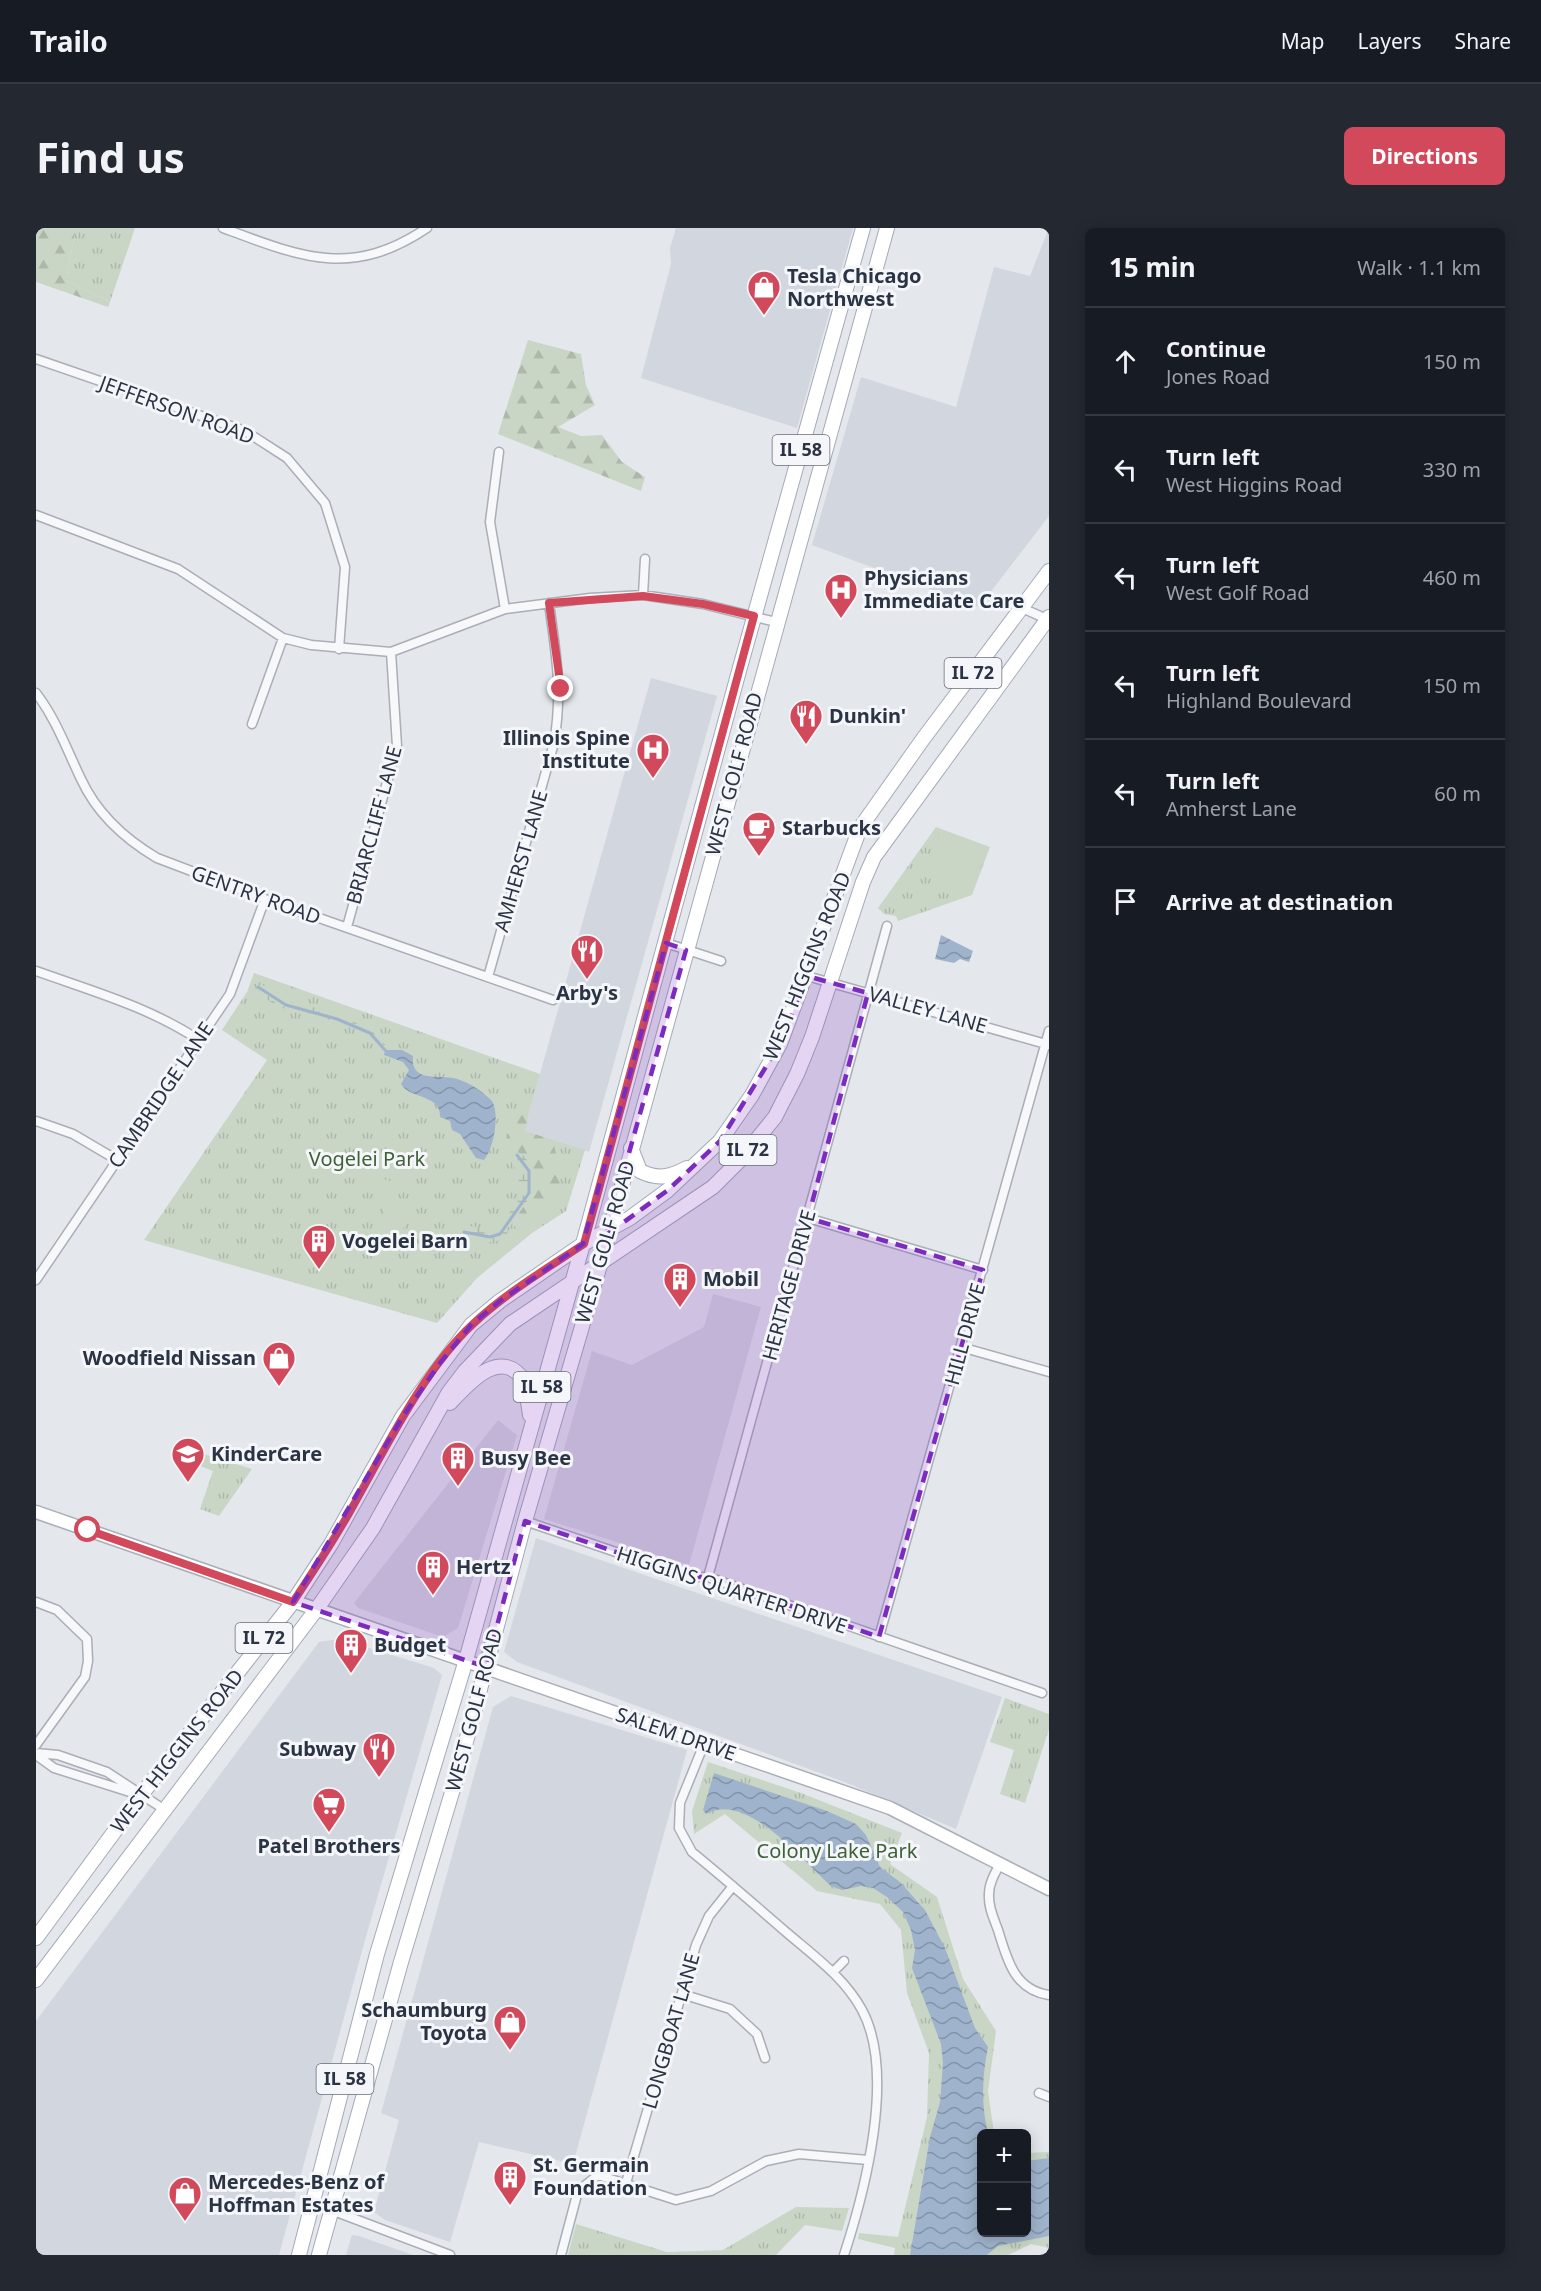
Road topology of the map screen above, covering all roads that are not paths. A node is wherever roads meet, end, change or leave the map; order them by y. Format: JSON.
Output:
{"nodes":[{"id":1,"x":223,"y":228,"type":"edge"},
{"id":2,"x":427,"y":228,"type":"edge"},
{"id":3,"x":863,"y":228,"type":"edge"},
{"id":4,"x":887,"y":228,"type":"edge"},
{"id":5,"x":36,"y":359,"type":"edge"},
{"id":6,"x":499,"y":452,"type":"dead end"},
{"id":7,"x":36,"y":515,"type":"edge"},
{"id":8,"x":645,"y":559,"type":"dead end"},
{"id":9,"x":1049,"y":571,"type":"edge"},
{"id":10,"x":643,"y":596,"type":"junction"},
{"id":11,"x":549,"y":603,"type":"junction"},
{"id":12,"x":1022,"y":608,"type":"junction"},
{"id":13,"x":505,"y":609,"type":"junction"},
{"id":14,"x":754,"y":616,"type":"junction"},
{"id":15,"x":1048,"y":618,"type":"edge"},
{"id":16,"x":776,"y":622,"type":"junction"},
{"id":17,"x":283,"y":638,"type":"junction"},
{"id":18,"x":339,"y":649,"type":"junction"},
{"id":19,"x":391,"y":652,"type":"junction"},
{"id":20,"x":36,"y":693,"type":"edge"},
{"id":21,"x":252,"y":724,"type":"dead end"},
{"id":22,"x":265,"y":899,"type":"junction"},
{"id":23,"x":888,"y":926,"type":"dead end"},
{"id":24,"x":347,"y":927,"type":"junction"},
{"id":25,"x":666,"y":944,"type":"junction"},
{"id":26,"x":686,"y":950,"type":"junction"},
{"id":27,"x":722,"y":961,"type":"dead end"},
{"id":28,"x":36,"y":971,"type":"edge"},
{"id":29,"x":488,"y":976,"type":"junction"},
{"id":30,"x":807,"y":976,"type":"junction"},
{"id":31,"x":830,"y":982,"type":"junction"},
{"id":32,"x":868,"y":993,"type":"junction"},
{"id":33,"x":553,"y":1000,"type":"dead end"},
{"id":34,"x":1049,"y":1030,"type":"edge"},
{"id":35,"x":199,"y":1040,"type":"junction"},
{"id":36,"x":1047,"y":1045,"type":"edge"},
{"id":37,"x":36,"y":1120,"type":"edge"},
{"id":38,"x":631,"y":1148,"type":"junction"},
{"id":39,"x":701,"y":1159,"type":"junction"},
{"id":40,"x":117,"y":1160,"type":"junction"},
{"id":41,"x":808,"y":1218,"type":"junction"},
{"id":42,"x":608,"y":1230,"type":"junction"},
{"id":43,"x":584,"y":1244,"type":"junction"},
{"id":44,"x":600,"y":1265,"type":"junction"},
{"id":45,"x":982,"y":1270,"type":"junction"},
{"id":46,"x":37,"y":1277,"type":"edge"},
{"id":47,"x":572,"y":1284,"type":"junction"},
{"id":48,"x":961,"y":1347,"type":"junction"},
{"id":49,"x":1049,"y":1372,"type":"edge"},
{"id":50,"x":432,"y":1422,"type":"junction"},
{"id":51,"x":531,"y":1424,"type":"junction"},
{"id":52,"x":36,"y":1512,"type":"edge"},
{"id":53,"x":525,"y":1521,"type":"junction"},
{"id":54,"x":708,"y":1577,"type":"junction"},
{"id":55,"x":36,"y":1602,"type":"edge"},
{"id":56,"x":293,"y":1602,"type":"junction"},
{"id":57,"x":316,"y":1610,"type":"junction"},
{"id":58,"x":879,"y":1637,"type":"junction"},
{"id":59,"x":466,"y":1660,"type":"junction"},
{"id":60,"x":486,"y":1667,"type":"junction"},
{"id":61,"x":1042,"y":1694,"type":"dead end"},
{"id":62,"x":704,"y":1744,"type":"junction"},
{"id":63,"x":36,"y":1745,"type":"edge"},
{"id":64,"x":36,"y":1754,"type":"edge"},
{"id":65,"x":141,"y":1796,"type":"junction"},
{"id":66,"x":165,"y":1809,"type":"junction"},
{"id":67,"x":1000,"y":1864,"type":"junction"},
{"id":68,"x":733,"y":1886,"type":"junction"},
{"id":69,"x":1049,"y":1889,"type":"edge"},
{"id":70,"x":36,"y":1938,"type":"edge"},
{"id":71,"x":844,"y":1961,"type":"dead end"},
{"id":72,"x":833,"y":1972,"type":"junction"},
{"id":73,"x":36,"y":1980,"type":"edge"},
{"id":74,"x":682,"y":1994,"type":"junction"},
{"id":75,"x":1049,"y":1995,"type":"edge"},
{"id":76,"x":765,"y":2058,"type":"dead end"},
{"id":77,"x":1039,"y":2093,"type":"dead end"},
{"id":78,"x":1049,"y":2097,"type":"edge"},
{"id":79,"x":868,"y":2160,"type":"junction"},
{"id":80,"x":626,"y":2183,"type":"junction"},
{"id":81,"x":331,"y":2210,"type":"junction"},
{"id":82,"x":298,"y":2255,"type":"edge"},
{"id":83,"x":320,"y":2255,"type":"edge"},
{"id":84,"x":450,"y":2255,"type":"edge"},
{"id":85,"x":561,"y":2255,"type":"edge"},
{"id":86,"x":844,"y":2255,"type":"edge"}],
"edges":[{"from":1,"to":2,"type":"street"},
{"from":3,"to":14,"type":"main road","name":"WEST GOLF ROAD","number":"IL 58"},
{"from":4,"to":16,"type":"main road","name":"WEST GOLF ROAD","number":"IL 58"},
{"from":5,"to":18,"type":"street","name":"JEFFERSON ROAD"},
{"from":6,"to":13,"type":"street"},
{"from":7,"to":17,"type":"street"},
{"from":8,"to":10,"type":"street"},
{"from":9,"to":12,"type":"main road","name":"WEST HIGGINS ROAD","number":"IL 72"},
{"from":10,"to":11,"type":"street"},
{"from":10,"to":14,"type":"street"},
{"from":11,"to":13,"type":"street"},
{"from":11,"to":29,"type":"street","name":"AMHERST LANE"},
{"from":12,"to":15,"type":"street"},
{"from":12,"to":30,"type":"main road","name":"WEST HIGGINS ROAD","number":"IL 72"},
{"from":13,"to":19,"type":"street"},
{"from":14,"to":16,"type":"street"},
{"from":14,"to":25,"type":"main road","name":"WEST GOLF ROAD","number":"IL 58"},
{"from":15,"to":31,"type":"main road","name":"WEST HIGGINS ROAD","number":"IL 72"},
{"from":16,"to":26,"type":"main road","name":"WEST GOLF ROAD","number":"IL 58"},
{"from":17,"to":18,"type":"street"},
{"from":17,"to":21,"type":"street"},
{"from":18,"to":19,"type":"street"},
{"from":19,"to":24,"type":"street","name":"BRIARCLIFF LANE"},
{"from":20,"to":22,"type":"street","name":"GENTRY ROAD"},
{"from":22,"to":24,"type":"street","name":"GENTRY ROAD"},
{"from":22,"to":35,"type":"street","name":"CAMBRIDGE LANE"},
{"from":23,"to":32,"type":"street","name":"HERITAGE DRIVE"},
{"from":24,"to":29,"type":"street","name":"GENTRY ROAD"},
{"from":25,"to":26,"type":"street"},
{"from":25,"to":43,"type":"main road","name":"WEST GOLF ROAD","number":"IL 58"},
{"from":26,"to":27,"type":"street"},
{"from":26,"to":38,"type":"main road","name":"WEST GOLF ROAD","number":"IL 58"},
{"from":28,"to":35,"type":"street"},
{"from":29,"to":33,"type":"street","name":"GENTRY ROAD"},
{"from":30,"to":31,"type":"street","name":"VALLEY LANE"},
{"from":30,"to":39,"type":"main road","name":"WEST HIGGINS ROAD","number":"IL 72"},
{"from":31,"to":32,"type":"street","name":"VALLEY LANE"},
{"from":31,"to":44,"type":"main road","name":"WEST HIGGINS ROAD","number":"IL 72"},
{"from":32,"to":36,"type":"street","name":"VALLEY LANE"},
{"from":32,"to":41,"type":"street","name":"HERITAGE DRIVE"},
{"from":34,"to":36,"type":"street","name":"HILL DRIVE"},
{"from":35,"to":40,"type":"street","name":"CAMBRIDGE LANE"},
{"from":36,"to":45,"type":"street","name":"HILL DRIVE"},
{"from":37,"to":40,"type":"street"},
{"from":38,"to":39,"type":"main road"},
{"from":38,"to":42,"type":"main road","name":"WEST GOLF ROAD","number":"IL 58"},
{"from":39,"to":42,"type":"main road","name":"WEST HIGGINS ROAD","number":"IL 72"},
{"from":40,"to":46,"type":"street","name":"CAMBRIDGE LANE"},
{"from":41,"to":45,"type":"street"},
{"from":41,"to":54,"type":"street","name":"HERITAGE DRIVE"},
{"from":42,"to":43,"type":"main road","name":"WEST HIGGINS ROAD","number":"IL 72"},
{"from":42,"to":44,"type":"main road","name":"WEST GOLF ROAD","number":"IL 58"},
{"from":43,"to":47,"type":"main road","name":"WEST GOLF ROAD","number":"IL 58"},
{"from":43,"to":56,"type":"main road","name":"WEST HIGGINS ROAD","number":"IL 72"},
{"from":44,"to":47,"type":"main road","name":"WEST HIGGINS ROAD","number":"IL 72"},
{"from":44,"to":53,"type":"main road","name":"WEST GOLF ROAD","number":"IL 58"},
{"from":45,"to":48,"type":"street","name":"HILL DRIVE"},
{"from":47,"to":50,"type":"main road","name":"WEST HIGGINS ROAD","number":"IL 72"},
{"from":47,"to":51,"type":"main road","name":"WEST GOLF ROAD","number":"IL 58"},
{"from":48,"to":49,"type":"street"},
{"from":48,"to":58,"type":"street","name":"HILL DRIVE"},
{"from":50,"to":51,"type":"main road"},
{"from":50,"to":57,"type":"main road","name":"WEST HIGGINS ROAD","number":"IL 72"},
{"from":51,"to":59,"type":"main road","name":"WEST GOLF ROAD","number":"IL 58"},
{"from":52,"to":56,"type":"street","name":"SALEM DRIVE"},
{"from":53,"to":54,"type":"street","name":"HIGGINS QUARTER DRIVE"},
{"from":53,"to":60,"type":"main road","name":"WEST GOLF ROAD","number":"IL 58"},
{"from":54,"to":58,"type":"street","name":"HIGGINS QUARTER DRIVE"},
{"from":55,"to":63,"type":"street"},
{"from":56,"to":57,"type":"street","name":"SALEM DRIVE"},
{"from":56,"to":65,"type":"main road","name":"WEST HIGGINS ROAD","number":"IL 72"},
{"from":57,"to":59,"type":"street","name":"SALEM DRIVE"},
{"from":57,"to":66,"type":"main road","name":"WEST HIGGINS ROAD","number":"IL 72"},
{"from":58,"to":61,"type":"street","name":"HIGGINS QUARTER DRIVE"},
{"from":59,"to":60,"type":"street","name":"SALEM DRIVE"},
{"from":59,"to":82,"type":"main road","name":"WEST GOLF ROAD","number":"IL 58"},
{"from":60,"to":62,"type":"street","name":"SALEM DRIVE"},
{"from":60,"to":81,"type":"main road","name":"WEST GOLF ROAD","number":"IL 58"},
{"from":62,"to":67,"type":"street","name":"SALEM DRIVE"},
{"from":62,"to":68,"type":"street"},
{"from":64,"to":65,"type":"street"},
{"from":64,"to":65,"type":"street"},
{"from":65,"to":66,"type":"street"},
{"from":65,"to":70,"type":"main road","name":"WEST HIGGINS ROAD","number":"IL 72"},
{"from":66,"to":73,"type":"main road","name":"WEST HIGGINS ROAD","number":"IL 72"},
{"from":67,"to":69,"type":"street","name":"SALEM DRIVE"},
{"from":67,"to":75,"type":"street"},
{"from":68,"to":72,"type":"street"},
{"from":68,"to":74,"type":"street","name":"LONGBOAT LANE"},
{"from":71,"to":72,"type":"street"},
{"from":72,"to":79,"type":"street"},
{"from":74,"to":76,"type":"street"},
{"from":74,"to":80,"type":"street","name":"LONGBOAT LANE"},
{"from":77,"to":78,"type":"street"},
{"from":79,"to":80,"type":"street"},
{"from":79,"to":86,"type":"street"},
{"from":80,"to":85,"type":"street"},
{"from":81,"to":83,"type":"main road","name":"WEST GOLF ROAD","number":"IL 58"},
{"from":81,"to":84,"type":"street"}]}
